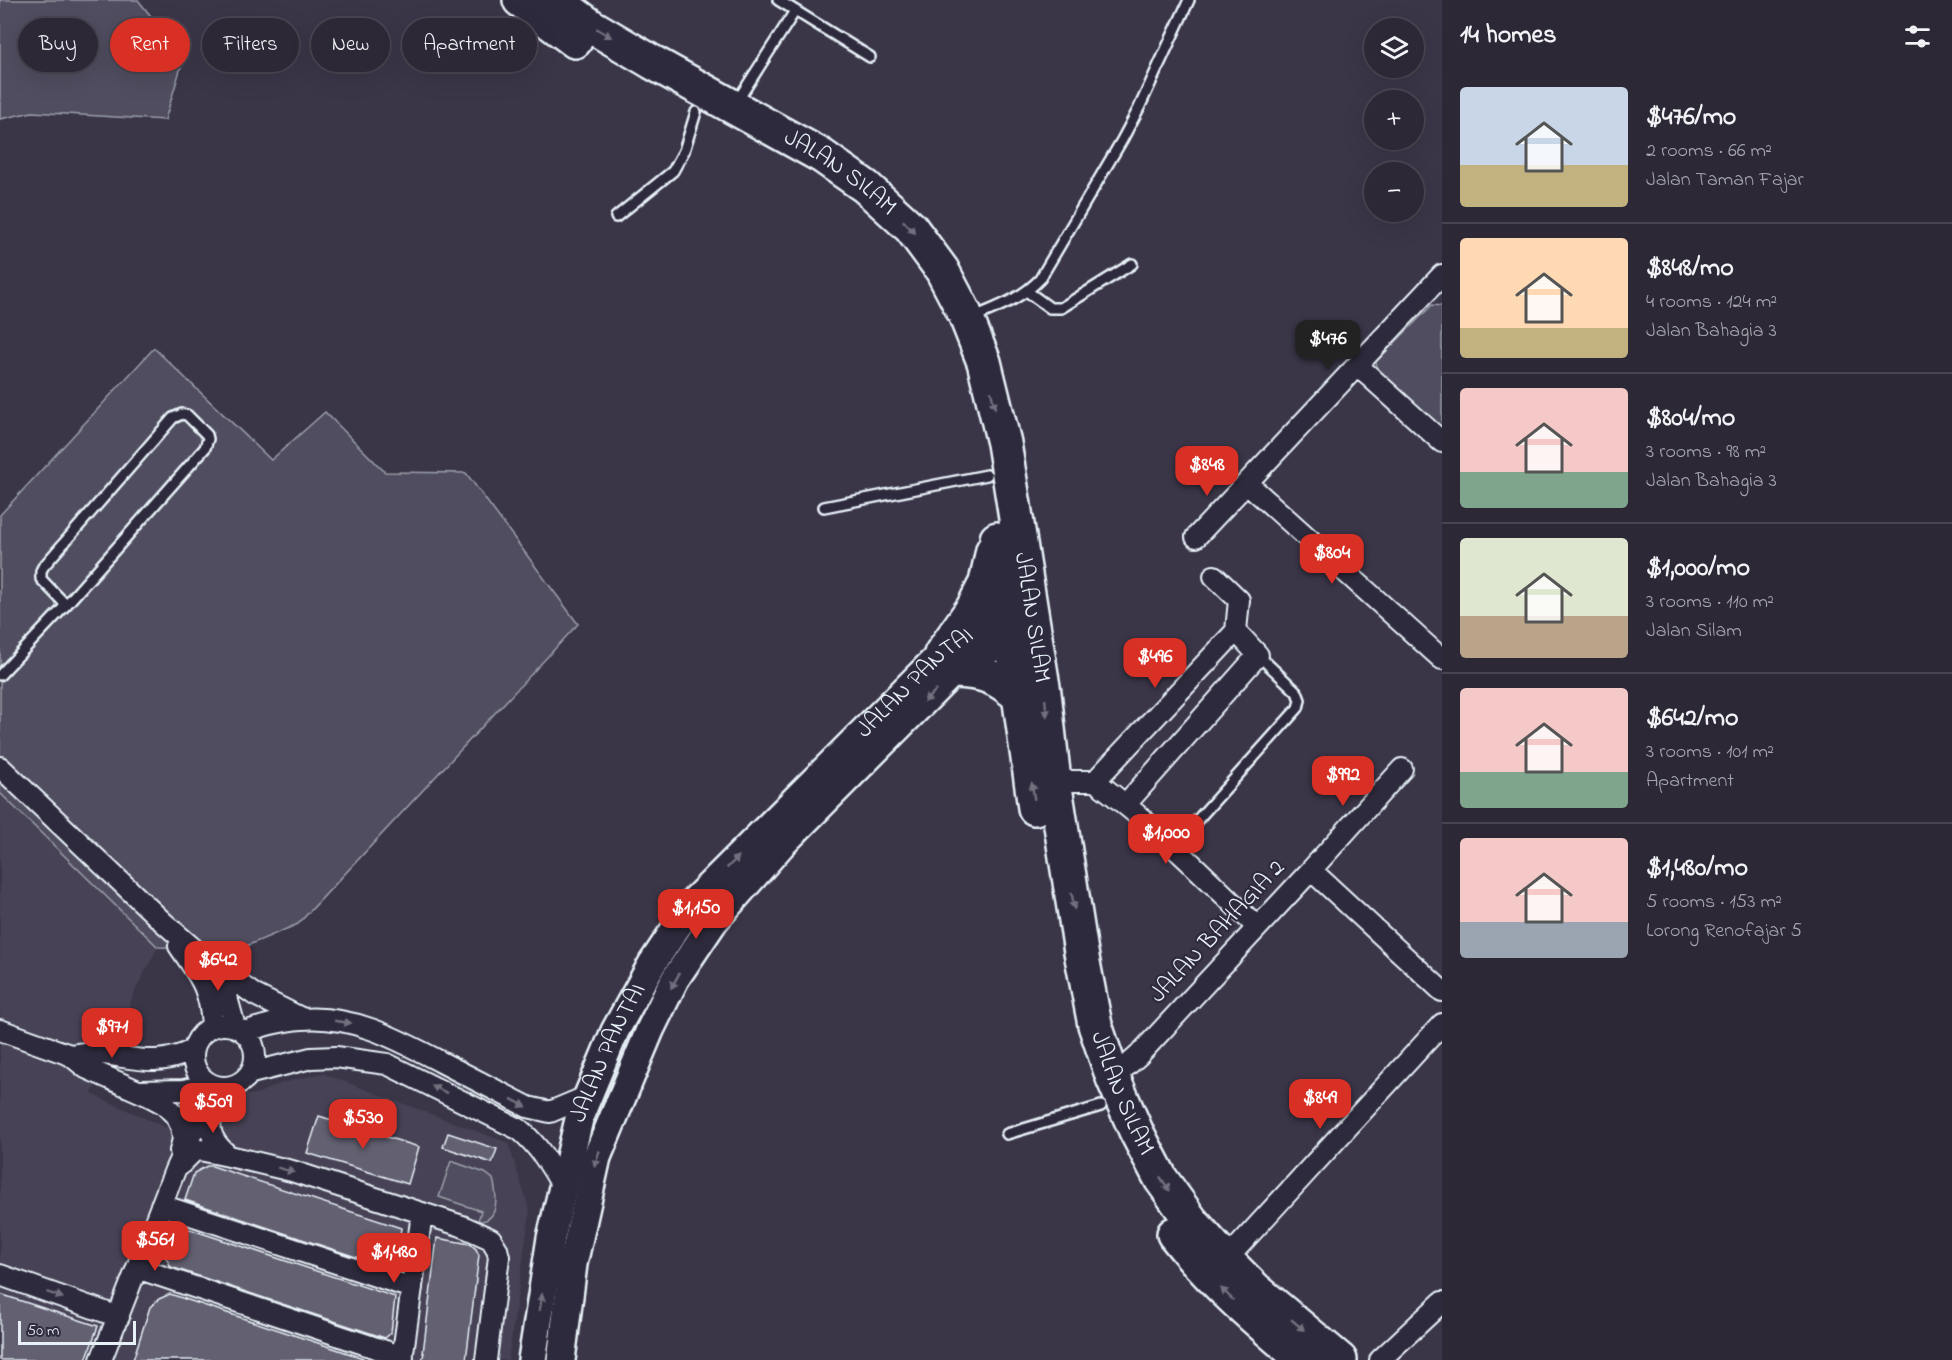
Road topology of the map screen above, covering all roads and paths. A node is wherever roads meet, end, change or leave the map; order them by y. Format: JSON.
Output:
{"nodes":[{"id":1,"x":520,"y":0,"type":"edge"},
{"id":2,"x":556,"y":0,"type":"edge"},
{"id":3,"x":778,"y":0,"type":"edge"},
{"id":4,"x":1189,"y":0,"type":"edge"},
{"id":5,"x":795,"y":11,"type":"junction"},
{"id":6,"x":870,"y":57,"type":"dead end"},
{"id":7,"x":733,"y":107,"type":"junction"},
{"id":8,"x":696,"y":112,"type":"junction"},
{"id":9,"x":616,"y":217,"type":"dead end"},
{"id":10,"x":1132,"y":264,"type":"dead end"},
{"id":11,"x":1439,"y":283,"type":"edge"},
{"id":12,"x":1028,"y":292,"type":"junction"},
{"id":13,"x":967,"y":320,"type":"junction"},
{"id":14,"x":1358,"y":366,"type":"junction"},
{"id":15,"x":1442,"y":442,"type":"edge"},
{"id":16,"x":987,"y":475,"type":"junction"},
{"id":17,"x":1247,"y":483,"type":"junction"},
{"id":18,"x":824,"y":507,"type":"dead end"},
{"id":19,"x":996,"y":536,"type":"junction"},
{"id":20,"x":1196,"y":537,"type":"dead end"},
{"id":21,"x":1214,"y":576,"type":"dead end"},
{"id":22,"x":66,"y":605,"type":"junction"},
{"id":23,"x":1020,"y":619,"type":"junction"},
{"id":24,"x":1236,"y":631,"type":"junction"},
{"id":25,"x":1258,"y":656,"type":"junction"},
{"id":26,"x":1442,"y":659,"type":"edge"},
{"id":27,"x":948,"y":662,"type":"junction"},
{"id":28,"x":0,"y":675,"type":"edge"},
{"id":29,"x":1019,"y":696,"type":"junction"},
{"id":30,"x":0,"y":767,"type":"edge"},
{"id":31,"x":1402,"y":770,"type":"dead end"},
{"id":32,"x":1054,"y":781,"type":"junction"},
{"id":33,"x":1095,"y":781,"type":"junction"},
{"id":34,"x":1126,"y":804,"type":"junction"},
{"id":35,"x":1174,"y":846,"type":"junction"},
{"id":36,"x":1311,"y":870,"type":"junction"},
{"id":37,"x":163,"y":922,"type":"junction"},
{"id":38,"x":1257,"y":927,"type":"junction"},
{"id":39,"x":211,"y":964,"type":"junction"},
{"id":40,"x":1442,"y":991,"type":"edge"},
{"id":41,"x":303,"y":1018,"type":"junction"},
{"id":42,"x":1442,"y":1024,"type":"edge"},
{"id":43,"x":212,"y":1028,"type":"junction"},
{"id":44,"x":240,"y":1029,"type":"junction"},
{"id":45,"x":0,"y":1030,"type":"edge"},
{"id":46,"x":193,"y":1050,"type":"junction"},
{"id":47,"x":70,"y":1055,"type":"junction"},
{"id":48,"x":251,"y":1073,"type":"junction"},
{"id":49,"x":209,"y":1084,"type":"junction"},
{"id":50,"x":234,"y":1086,"type":"junction"},
{"id":51,"x":137,"y":1091,"type":"junction"},
{"id":52,"x":1107,"y":1092,"type":"junction"},
{"id":53,"x":588,"y":1096,"type":"junction"},
{"id":54,"x":1007,"y":1134,"type":"dead end"},
{"id":55,"x":229,"y":1156,"type":"junction"},
{"id":56,"x":175,"y":1170,"type":"junction"},
{"id":57,"x":563,"y":1187,"type":"junction"},
{"id":58,"x":161,"y":1205,"type":"junction"},
{"id":59,"x":422,"y":1213,"type":"junction"},
{"id":60,"x":1226,"y":1260,"type":"junction"},
{"id":61,"x":137,"y":1268,"type":"junction"},
{"id":62,"x":0,"y":1275,"type":"edge"},
{"id":63,"x":412,"y":1288,"type":"junction"},
{"id":64,"x":1438,"y":1313,"type":"edge"},
{"id":65,"x":119,"y":1317,"type":"junction"},
{"id":66,"x":403,"y":1359,"type":"edge"},
{"id":67,"x":101,"y":1360,"type":"edge"},
{"id":68,"x":486,"y":1360,"type":"edge"},
{"id":69,"x":532,"y":1360,"type":"edge"},
{"id":70,"x":561,"y":1360,"type":"edge"},
{"id":71,"x":1303,"y":1360,"type":"edge"},
{"id":72,"x":1340,"y":1360,"type":"edge"},
{"id":73,"x":1380,"y":1360,"type":"edge"}],
"edges":[{"from":1,"to":8,"type":"highway","name":"JALAN SILAM"},
{"from":2,"to":7,"type":"highway","name":"JALAN SILAM","one_way":true},
{"from":3,"to":5,"type":"lane"},
{"from":4,"to":12,"type":"lane"},
{"from":5,"to":6,"type":"lane"},
{"from":5,"to":7,"type":"lane"},
{"from":7,"to":13,"type":"highway","name":"JALAN SILAM","one_way":true},
{"from":8,"to":9,"type":"lane"},
{"from":8,"to":16,"type":"highway","name":"JALAN SILAM"},
{"from":10,"to":12,"type":"lane"},
{"from":11,"to":14,"type":"street"},
{"from":12,"to":13,"type":"lane"},
{"from":13,"to":23,"type":"highway","name":"JALAN SILAM","one_way":true},
{"from":14,"to":15,"type":"street"},
{"from":14,"to":17,"type":"street"},
{"from":16,"to":18,"type":"lane"},
{"from":16,"to":19,"type":"highway","name":"JALAN SILAM"},
{"from":17,"to":20,"type":"street"},
{"from":17,"to":26,"type":"street"},
{"from":19,"to":23,"type":"highway","name":"JALAN SILAM"},
{"from":19,"to":27,"type":"highway"},
{"from":21,"to":24,"type":"street"},
{"from":22,"to":22,"type":"lane"},
{"from":22,"to":28,"type":"lane"},
{"from":23,"to":27,"type":"street","name":"JALAN PANTAI"},
{"from":23,"to":29,"type":"highway","name":"JALAN SILAM"},
{"from":23,"to":32,"type":"highway","name":"JALAN SILAM","one_way":true},
{"from":24,"to":25,"type":"street"},
{"from":24,"to":33,"type":"street"},
{"from":25,"to":34,"type":"street"},
{"from":25,"to":35,"type":"lane"},
{"from":27,"to":29,"type":"highway"},
{"from":53,"to":27,"type":"street","name":"JALAN PANTAI","one_way":true},
{"from":27,"to":70,"type":"street","name":"JALAN PANTAI","one_way":true},
{"from":52,"to":29,"type":"highway","name":"JALAN SILAM","one_way":true},
{"from":30,"to":37,"type":"street"},
{"from":31,"to":36,"type":"street"},
{"from":32,"to":33,"type":"street"},
{"from":32,"to":52,"type":"highway","name":"JALAN SILAM","one_way":true},
{"from":33,"to":34,"type":"street"},
{"from":34,"to":35,"type":"street"},
{"from":35,"to":38,"type":"street"},
{"from":36,"to":38,"type":"street","name":"JALAN BAHAGIA 2"},
{"from":36,"to":40,"type":"street","name":"JALAN BAHAGIA 2"},
{"from":37,"to":39,"type":"street"},
{"from":37,"to":43,"type":"street"},
{"from":38,"to":52,"type":"street","name":"JALAN BAHAGIA 2"},
{"from":39,"to":41,"type":"street"},
{"from":39,"to":44,"type":"street"},
{"from":41,"to":44,"type":"street"},
{"from":41,"to":53,"type":"street","one_way":true},
{"from":42,"to":60,"type":"street"},
{"from":43,"to":44,"type":"street"},
{"from":43,"to":46,"type":"street"},
{"from":44,"to":48,"type":"street"},
{"from":45,"to":47,"type":"street"},
{"from":46,"to":47,"type":"street"},
{"from":46,"to":49,"type":"street"},
{"from":47,"to":51,"type":"street"},
{"from":48,"to":50,"type":"street"},
{"from":57,"to":48,"type":"street","one_way":true},
{"from":49,"to":50,"type":"street"},
{"from":49,"to":51,"type":"street"},
{"from":49,"to":56,"type":"street"},
{"from":50,"to":55,"type":"street"},
{"from":51,"to":56,"type":"street"},
{"from":52,"to":54,"type":"lane"},
{"from":52,"to":60,"type":"highway","name":"JALAN SILAM","one_way":true},
{"from":71,"to":52,"type":"highway","name":"JALAN SILAM","one_way":true},
{"from":53,"to":57,"type":"street","name":"JALAN PANTAI"},
{"from":55,"to":56,"type":"street"},
{"from":55,"to":59,"type":"street","one_way":true},
{"from":56,"to":58,"type":"street"},
{"from":69,"to":57,"type":"street","name":"JALAN PANTAI","one_way":true},
{"from":58,"to":61,"type":"street"},
{"from":58,"to":63,"type":"street"},
{"from":59,"to":63,"type":"street"},
{"from":59,"to":68,"type":"street"},
{"from":60,"to":72,"type":"highway","name":"JALAN SILAM","one_way":true},
{"from":61,"to":65,"type":"street"},
{"from":61,"to":66,"type":"street"},
{"from":62,"to":65,"type":"street","one_way":true},
{"from":63,"to":66,"type":"street"},
{"from":64,"to":73,"type":"street"},
{"from":65,"to":67,"type":"street"}]}
